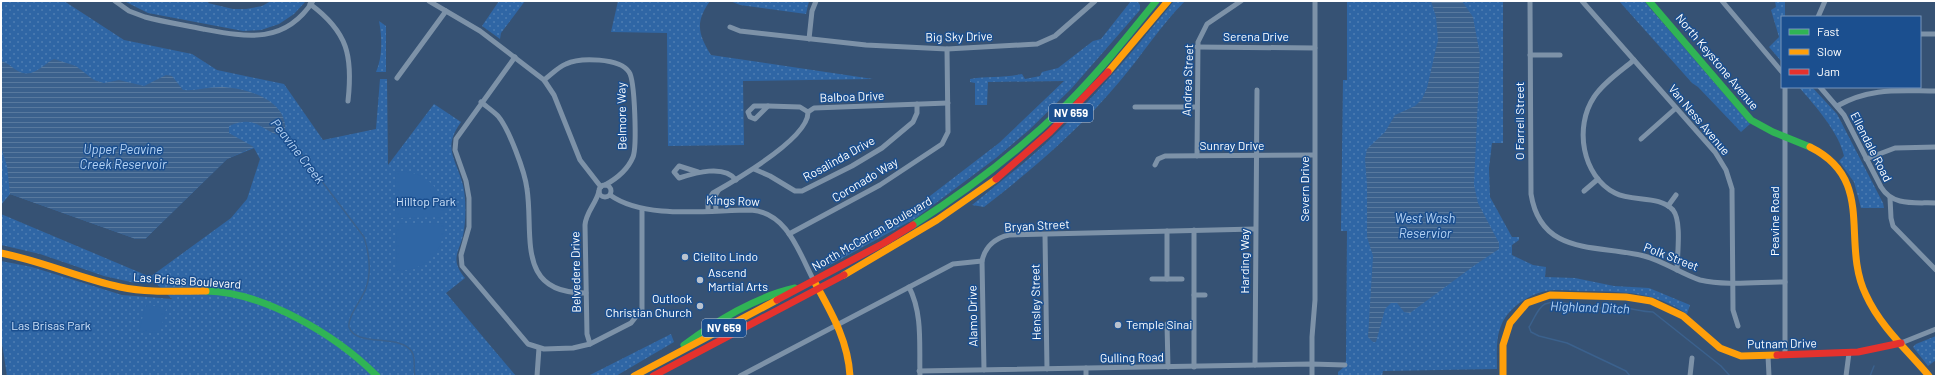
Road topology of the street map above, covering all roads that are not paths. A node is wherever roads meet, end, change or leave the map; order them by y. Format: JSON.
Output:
{"nodes":[{"id":1,"x":115,"y":1,"type":"edge"},
{"id":2,"x":429,"y":1,"type":"edge"},
{"id":3,"x":816,"y":1,"type":"edge"},
{"id":4,"x":1095,"y":1,"type":"edge"},
{"id":5,"x":1168,"y":1,"type":"edge"},
{"id":6,"x":1241,"y":1,"type":"edge"},
{"id":7,"x":1316,"y":1,"type":"edge"},
{"id":8,"x":1530,"y":1,"type":"edge"},
{"id":9,"x":1582,"y":1,"type":"edge"},
{"id":10,"x":1649,"y":1,"type":"edge"},
{"id":11,"x":1722,"y":1,"type":"edge"},
{"id":12,"x":1825,"y":1,"type":"edge"},
{"id":13,"x":1152,"y":2,"type":"edge"},
{"id":14,"x":312,"y":3,"type":"edge"},
{"id":15,"x":446,"y":10,"type":"junction"},
{"id":16,"x":1160,"y":11,"type":"junction"},
{"id":17,"x":1818,"y":16,"type":"edge"},
{"id":18,"x":730,"y":27,"type":"dead end"},
{"id":19,"x":1921,"y":34,"type":"edge"},
{"id":20,"x":1936,"y":34,"type":"edge"},
{"id":21,"x":809,"y":39,"type":"junction"},
{"id":22,"x":1197,"y":47,"type":"junction"},
{"id":23,"x":1315,"y":48,"type":"junction"},
{"id":24,"x":947,"y":50,"type":"junction"},
{"id":25,"x":1560,"y":55,"type":"dead end"},
{"id":26,"x":1530,"y":56,"type":"junction"},
{"id":27,"x":515,"y":57,"type":"junction"},
{"id":28,"x":1634,"y":60,"type":"junction"},
{"id":29,"x":1781,"y":71,"type":"edge"},
{"id":30,"x":397,"y":78,"type":"dead end"},
{"id":31,"x":544,"y":80,"type":"junction"},
{"id":32,"x":1785,"y":88,"type":"edge"},
{"id":33,"x":1821,"y":88,"type":"edge"},
{"id":34,"x":1257,"y":90,"type":"dead end"},
{"id":35,"x":1936,"y":91,"type":"edge"},
{"id":36,"x":348,"y":101,"type":"dead end"},
{"id":37,"x":481,"y":102,"type":"junction"},
{"id":38,"x":948,"y":103,"type":"junction"},
{"id":39,"x":917,"y":104,"type":"junction"},
{"id":40,"x":768,"y":106,"type":"dead end"},
{"id":41,"x":1837,"y":106,"type":"junction"},
{"id":42,"x":1135,"y":107,"type":"dead end"},
{"id":43,"x":1197,"y":107,"type":"junction"},
{"id":44,"x":1676,"y":108,"type":"junction"},
{"id":45,"x":808,"y":112,"type":"junction"},
{"id":46,"x":1785,"y":136,"type":"junction"},
{"id":47,"x":1641,"y":139,"type":"dead end"},
{"id":48,"x":1936,"y":147,"type":"edge"},
{"id":49,"x":1314,"y":155,"type":"junction"},
{"id":50,"x":1196,"y":156,"type":"junction"},
{"id":51,"x":1256,"y":156,"type":"junction"},
{"id":52,"x":1866,"y":159,"type":"junction"},
{"id":53,"x":1005,"y":160,"type":"junction"},
{"id":54,"x":1155,"y":166,"type":"dead end"},
{"id":55,"x":1011,"y":167,"type":"junction"},
{"id":56,"x":754,"y":169,"type":"junction"},
{"id":57,"x":698,"y":172,"type":"dead end"},
{"id":58,"x":616,"y":179,"type":"junction"},
{"id":59,"x":1598,"y":179,"type":"junction"},
{"id":60,"x":736,"y":180,"type":"junction"},
{"id":61,"x":602,"y":188,"type":"junction"},
{"id":62,"x":719,"y":190,"type":"junction"},
{"id":63,"x":1584,"y":191,"type":"dead end"},
{"id":64,"x":609,"y":194,"type":"junction"},
{"id":65,"x":1676,"y":195,"type":"dead end"},
{"id":66,"x":1890,"y":198,"type":"junction"},
{"id":67,"x":595,"y":202,"type":"junction"},
{"id":68,"x":1936,"y":203,"type":"edge"},
{"id":69,"x":1668,"y":206,"type":"junction"},
{"id":70,"x":642,"y":209,"type":"junction"},
{"id":71,"x":716,"y":210,"type":"junction"},
{"id":72,"x":708,"y":211,"type":"junction"},
{"id":73,"x":1255,"y":229,"type":"junction"},
{"id":74,"x":1194,"y":230,"type":"junction"},
{"id":75,"x":1167,"y":231,"type":"junction"},
{"id":76,"x":789,"y":234,"type":"junction"},
{"id":77,"x":1552,"y":234,"type":"joint"},
{"id":78,"x":1045,"y":235,"type":"junction"},
{"id":79,"x":1,"y":253,"type":"edge"},
{"id":80,"x":982,"y":261,"type":"junction"},
{"id":81,"x":1677,"y":270,"type":"junction"},
{"id":82,"x":1936,"y":270,"type":"edge"},
{"id":83,"x":1182,"y":278,"type":"dead end"},
{"id":84,"x":1152,"y":279,"type":"dead end"},
{"id":85,"x":1167,"y":279,"type":"junction"},
{"id":86,"x":814,"y":281,"type":"junction"},
{"id":87,"x":1732,"y":282,"type":"junction"},
{"id":88,"x":1785,"y":282,"type":"junction"},
{"id":89,"x":909,"y":287,"type":"junction"},
{"id":90,"x":818,"y":289,"type":"junction"},
{"id":91,"x":586,"y":293,"type":"junction"},
{"id":92,"x":1194,"y":295,"type":"junction"},
{"id":93,"x":1205,"y":295,"type":"dead end"},
{"id":94,"x":1167,"y":324,"type":"dead end"},
{"id":95,"x":836,"y":325,"type":"junction"},
{"id":96,"x":1738,"y":326,"type":"dead end"},
{"id":97,"x":1936,"y":329,"type":"edge"},
{"id":98,"x":1902,"y":343,"type":"junction"},
{"id":99,"x":590,"y":344,"type":"junction"},
{"id":100,"x":539,"y":348,"type":"junction"},
{"id":101,"x":1849,"y":353,"type":"junction"},
{"id":102,"x":1768,"y":356,"type":"junction"},
{"id":103,"x":1785,"y":356,"type":"junction"},
{"id":104,"x":1692,"y":358,"type":"dead end"},
{"id":105,"x":1311,"y":364,"type":"junction"},
{"id":106,"x":1345,"y":365,"type":"dead end"},
{"id":107,"x":1255,"y":366,"type":"junction"},
{"id":108,"x":1168,"y":367,"type":"junction"},
{"id":109,"x":1194,"y":367,"type":"junction"},
{"id":110,"x":1086,"y":368,"type":"junction"},
{"id":111,"x":1047,"y":369,"type":"junction"},
{"id":112,"x":984,"y":370,"type":"junction"},
{"id":113,"x":919,"y":373,"type":"edge"},
{"id":114,"x":1928,"y":375,"type":"edge"},
{"id":115,"x":378,"y":376,"type":"edge"},
{"id":116,"x":537,"y":376,"type":"edge"},
{"id":117,"x":634,"y":376,"type":"edge"},
{"id":118,"x":653,"y":376,"type":"edge"},
{"id":119,"x":740,"y":376,"type":"edge"},
{"id":120,"x":850,"y":376,"type":"edge"},
{"id":121,"x":1086,"y":376,"type":"edge"},
{"id":122,"x":1312,"y":376,"type":"edge"},
{"id":123,"x":1503,"y":376,"type":"edge"},
{"id":124,"x":1690,"y":376,"type":"edge"},
{"id":125,"x":1769,"y":376,"type":"edge"},
{"id":126,"x":1846,"y":376,"type":"edge"}],
"edges":[{"from":1,"to":14,"type":"street"},
{"from":2,"to":15,"type":"street","name":"Kings Row"},
{"from":3,"to":21,"type":"street"},
{"from":4,"to":24,"type":"street","name":"Big Sky Drive"},
{"from":5,"to":16,"type":"main road","name":"North McCarran Boulevard","number":"NV 659"},
{"from":6,"to":22,"type":"street","name":"Andrea Street"},
{"from":7,"to":23,"type":"street","name":"Severn Drive"},
{"from":8,"to":26,"type":"street","name":"O Farrell Street"},
{"from":9,"to":28,"type":"street","name":"Van Ness Avenue"},
{"from":10,"to":46,"type":"main road","name":"North Keystone Avenue"},
{"from":11,"to":29,"type":"street"},
{"from":12,"to":17,"type":"street"},
{"from":13,"to":16,"type":"street"},
{"from":13,"to":53,"type":"main road","name":"North McCarran Boulevard","number":"NV 659"},
{"from":14,"to":36,"type":"street"},
{"from":15,"to":27,"type":"street","name":"Kings Row"},
{"from":15,"to":30,"type":"street"},
{"from":16,"to":55,"type":"main road","name":"North McCarran Boulevard","number":"NV 659"},
{"from":18,"to":21,"type":"street","name":"Big Sky Drive"},
{"from":19,"to":20,"type":"street"},
{"from":21,"to":24,"type":"street","name":"Big Sky Drive"},
{"from":22,"to":23,"type":"street","name":"Serena Drive"},
{"from":22,"to":43,"type":"street","name":"Andrea Street"},
{"from":23,"to":49,"type":"street","name":"Severn Drive"},
{"from":24,"to":38,"type":"street"},
{"from":25,"to":26,"type":"street"},
{"from":26,"to":77,"type":"street","name":"O Farrell Street"},
{"from":27,"to":31,"type":"street","name":"Kings Row"},
{"from":27,"to":37,"type":"street"},
{"from":28,"to":44,"type":"street","name":"Van Ness Avenue"},
{"from":28,"to":59,"type":"street"},
{"from":31,"to":58,"type":"street","name":"Belmore Way"},
{"from":31,"to":61,"type":"street","name":"Kings Row"},
{"from":32,"to":46,"type":"street","name":"Peavine Road"},
{"from":33,"to":41,"type":"street","name":"Ellendale Road"},
{"from":34,"to":51,"type":"street","name":"Harding Way"},
{"from":35,"to":41,"type":"street"},
{"from":37,"to":91,"type":"street"},
{"from":37,"to":100,"type":"street"},
{"from":38,"to":39,"type":"street","name":"Balboa Drive"},
{"from":38,"to":76,"type":"street","name":"Coronado Way"},
{"from":39,"to":45,"type":"street","name":"Balboa Drive"},
{"from":39,"to":56,"type":"street","name":"Rosalinda Drive"},
{"from":40,"to":45,"type":"street"},
{"from":41,"to":52,"type":"street","name":"Ellendale Road"},
{"from":42,"to":43,"type":"street"},
{"from":43,"to":50,"type":"street","name":"Andrea Street"},
{"from":44,"to":47,"type":"street"},
{"from":44,"to":87,"type":"street","name":"Van Ness Avenue"},
{"from":45,"to":56,"type":"street","name":"Balboa Drive"},
{"from":46,"to":88,"type":"street","name":"Peavine Road"},
{"from":46,"to":98,"type":"main road","name":"North Keystone Avenue"},
{"from":48,"to":52,"type":"street"},
{"from":49,"to":51,"type":"street","name":"Sunray Drive"},
{"from":49,"to":105,"type":"street","name":"Severn Drive"},
{"from":50,"to":51,"type":"street","name":"Sunray Drive"},
{"from":50,"to":54,"type":"street","name":"Sunray Drive"},
{"from":51,"to":73,"type":"street","name":"Harding Way"},
{"from":52,"to":66,"type":"street","name":"Ellendale Road"},
{"from":53,"to":55,"type":"main road"},
{"from":53,"to":86,"type":"main road","name":"North McCarran Boulevard","number":"NV 659"},
{"from":55,"to":90,"type":"main road","name":"North McCarran Boulevard","number":"NV 659"},
{"from":56,"to":60,"type":"street","name":"Balboa Drive"},
{"from":57,"to":60,"type":"street"},
{"from":58,"to":61,"type":"street","name":"Belmore Way"},
{"from":58,"to":64,"type":"street","name":"Belmore Way"},
{"from":59,"to":63,"type":"street"},
{"from":59,"to":69,"type":"street"},
{"from":60,"to":62,"type":"street","name":"Balboa Drive"},
{"from":61,"to":64,"type":"street","name":"Kings Row"},
{"from":61,"to":64,"type":"street","name":"Kings Row"},
{"from":61,"to":67,"type":"street","name":"Belvedere Drive"},
{"from":62,"to":71,"type":"street"},
{"from":62,"to":72,"type":"street","name":"Balboa Drive"},
{"from":64,"to":67,"type":"street"},
{"from":64,"to":70,"type":"street","name":"Kings Row"},
{"from":65,"to":69,"type":"street"},
{"from":66,"to":68,"type":"street","name":"Ellendale Road"},
{"from":66,"to":82,"type":"street"},
{"from":67,"to":91,"type":"street","name":"Belvedere Drive"},
{"from":69,"to":81,"type":"street"},
{"from":70,"to":72,"type":"street","name":"Kings Row"},
{"from":70,"to":99,"type":"street"},
{"from":71,"to":72,"type":"street","name":"Kings Row"},
{"from":71,"to":76,"type":"street","name":"Kings Row"},
{"from":73,"to":74,"type":"street","name":"Bryan Street"},
{"from":73,"to":107,"type":"street","name":"Harding Way"},
{"from":74,"to":75,"type":"street","name":"Bryan Street"},
{"from":74,"to":92,"type":"street"},
{"from":75,"to":78,"type":"street","name":"Bryan Street"},
{"from":75,"to":85,"type":"street"},
{"from":76,"to":86,"type":"street","name":"Kings Row"},
{"from":77,"to":81,"type":"street","name":"Polk Street"},
{"from":78,"to":80,"type":"street","name":"Bryan Street"},
{"from":78,"to":111,"type":"street","name":"Hensley Street"},
{"from":79,"to":115,"type":"main road","name":"Las Brisas Boulevard"},
{"from":80,"to":89,"type":"street"},
{"from":80,"to":112,"type":"street","name":"Alamo Drive"},
{"from":81,"to":87,"type":"street","name":"Polk Street"},
{"from":83,"to":85,"type":"street"},
{"from":84,"to":85,"type":"street"},
{"from":86,"to":90,"type":"main road","name":"Kings Row"},
{"from":86,"to":117,"type":"main road","name":"North McCarran Boulevard","number":"NV 659"},
{"from":87,"to":88,"type":"street","name":"Polk Street"},
{"from":87,"to":96,"type":"street","name":"Van Ness Avenue"},
{"from":88,"to":103,"type":"street","name":"Peavine Road"},
{"from":89,"to":95,"type":"street"},
{"from":89,"to":113,"type":"street"},
{"from":90,"to":95,"type":"main road","name":"Kings Row"},
{"from":90,"to":118,"type":"main road","name":"North McCarran Boulevard","number":"NV 659"},
{"from":91,"to":99,"type":"street","name":"Belvedere Drive"},
{"from":92,"to":93,"type":"street"},
{"from":92,"to":109,"type":"street"},
{"from":94,"to":108,"type":"street"},
{"from":95,"to":119,"type":"street"},
{"from":95,"to":120,"type":"main road","name":"Kings Row"},
{"from":97,"to":98,"type":"street","name":"Putnam Drive"},
{"from":98,"to":101,"type":"main road","name":"Putnam Drive"},
{"from":98,"to":114,"type":"main road","name":"North Keystone Avenue"},
{"from":99,"to":100,"type":"street"},
{"from":100,"to":116,"type":"street"},
{"from":101,"to":103,"type":"main road","name":"Putnam Drive"},
{"from":101,"to":126,"type":"street"},
{"from":102,"to":103,"type":"main road","name":"Putnam Drive"},
{"from":102,"to":123,"type":"main road","name":"Putnam Drive"},
{"from":102,"to":125,"type":"street"},
{"from":104,"to":124,"type":"street"},
{"from":105,"to":106,"type":"street","name":"Gulling Road"},
{"from":105,"to":107,"type":"street","name":"Gulling Road"},
{"from":105,"to":122,"type":"street","name":"Severn Drive"},
{"from":107,"to":109,"type":"street","name":"Gulling Road"},
{"from":108,"to":109,"type":"street","name":"Gulling Road"},
{"from":108,"to":110,"type":"street","name":"Gulling Road"},
{"from":110,"to":111,"type":"street","name":"Gulling Road"},
{"from":110,"to":121,"type":"street"},
{"from":111,"to":112,"type":"street","name":"Gulling Road"},
{"from":112,"to":113,"type":"street","name":"Gulling Road"}]}
